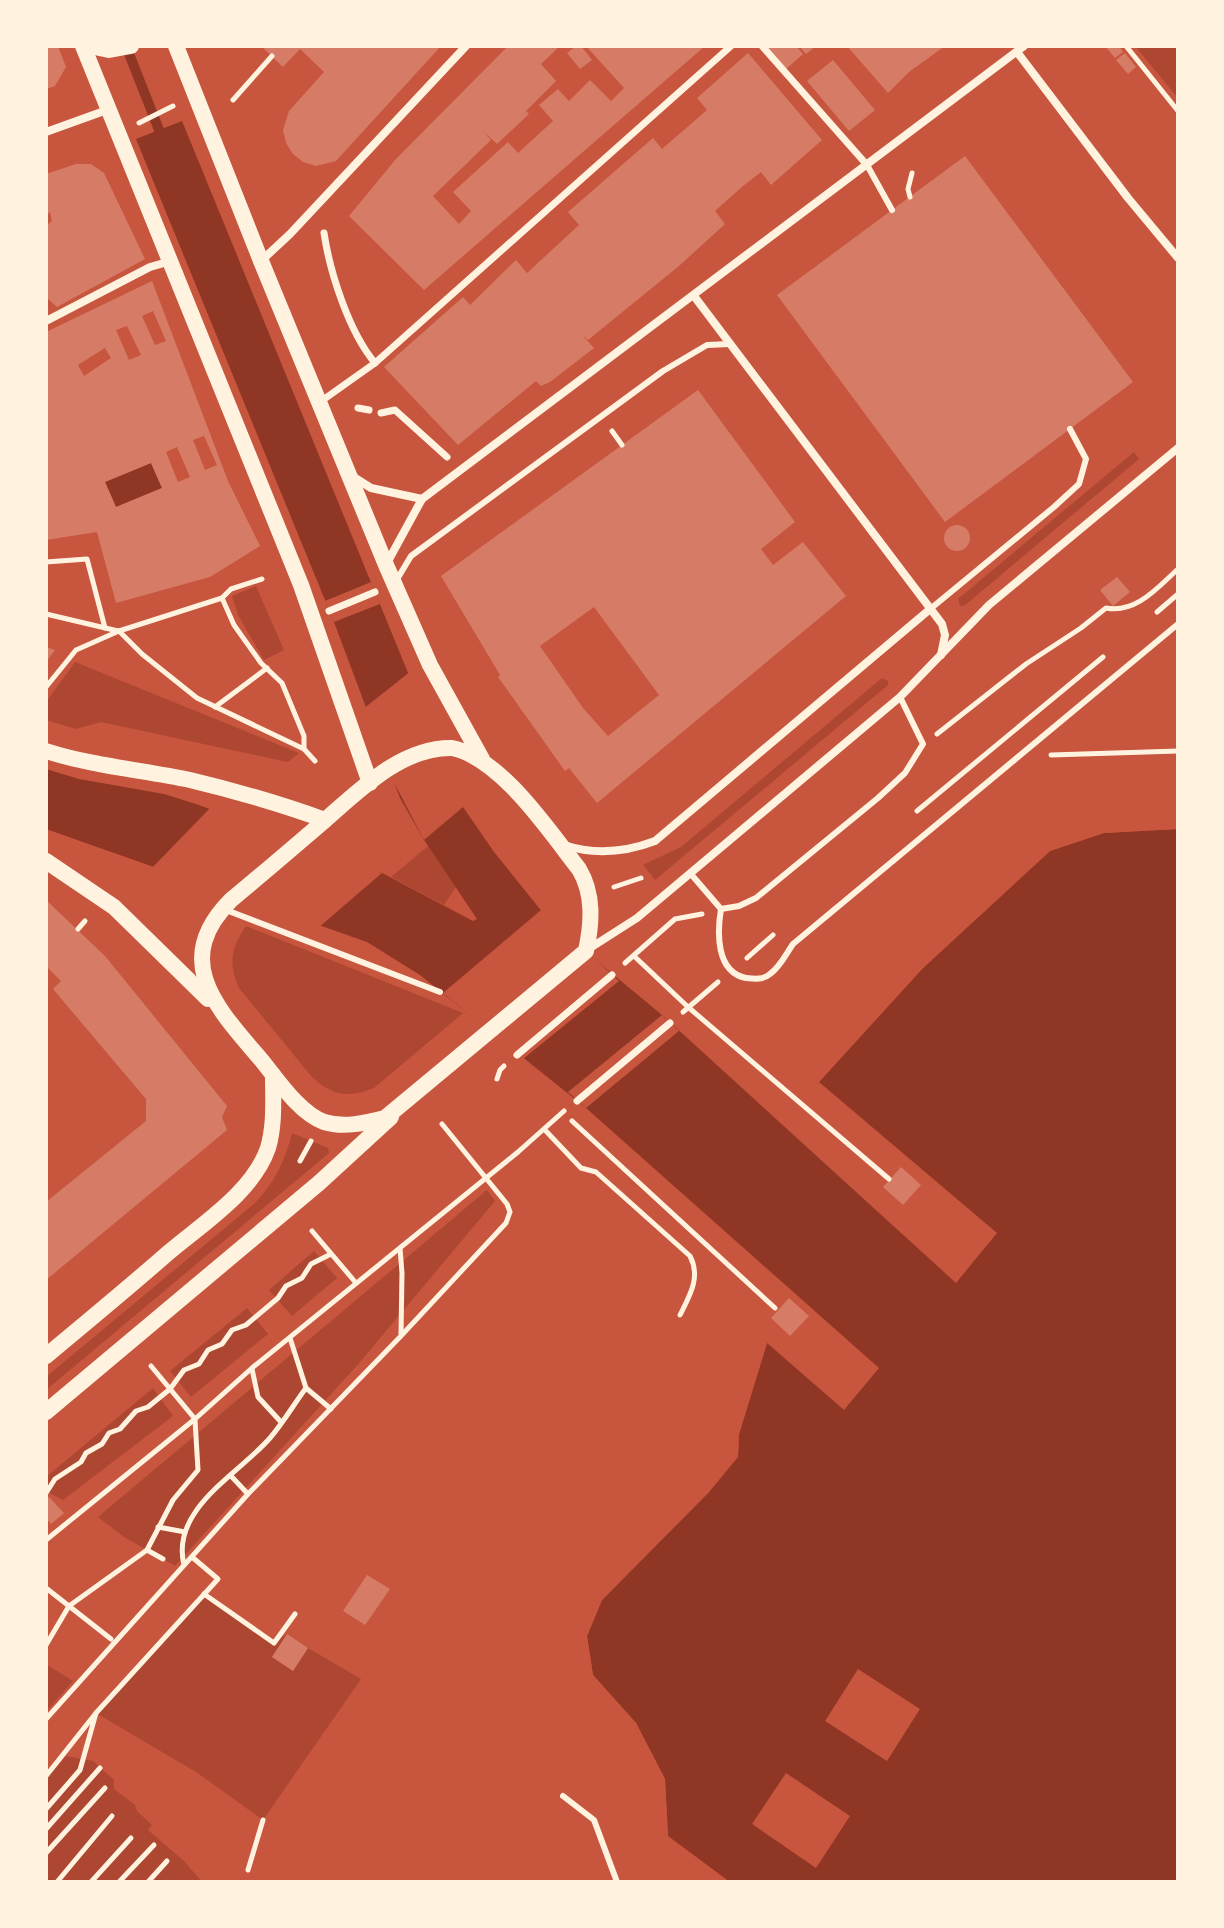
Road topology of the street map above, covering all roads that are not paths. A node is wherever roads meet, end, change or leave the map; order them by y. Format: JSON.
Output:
{"nodes":[{"id":1,"x":83,"y":46,"type":"edge"},
{"id":2,"x":131,"y":46,"type":"edge"},
{"id":3,"x":176,"y":46,"type":"edge"},
{"id":4,"x":466,"y":46,"type":"edge"},
{"id":5,"x":731,"y":46,"type":"edge"},
{"id":6,"x":762,"y":46,"type":"edge"},
{"id":7,"x":96,"y":48,"type":"edge"},
{"id":8,"x":1021,"y":49,"type":"edge"},
{"id":9,"x":107,"y":110,"type":"junction"},
{"id":10,"x":46,"y":132,"type":"edge"},
{"id":11,"x":867,"y":165,"type":"junction"},
{"id":12,"x":892,"y":210,"type":"dead end"},
{"id":13,"x":324,"y":233,"type":"dead end"},
{"id":14,"x":1178,"y":258,"type":"edge"},
{"id":15,"x":171,"y":261,"type":"junction"},
{"id":16,"x":261,"y":261,"type":"junction"},
{"id":17,"x":694,"y":296,"type":"junction"},
{"id":18,"x":46,"y":321,"type":"edge"},
{"id":19,"x":730,"y":344,"type":"junction"},
{"id":20,"x":375,"y":363,"type":"junction"},
{"id":21,"x":320,"y":402,"type":"junction"},
{"id":22,"x":358,"y":408,"type":"dead end"},
{"id":23,"x":369,"y":410,"type":"dead end"},
{"id":24,"x":381,"y":413,"type":"dead end"},
{"id":25,"x":1070,"y":429,"type":"dead end"},
{"id":26,"x":1178,"y":448,"type":"edge"},
{"id":27,"x":447,"y":457,"type":"dead end"},
{"id":28,"x":349,"y":474,"type":"junction"},
{"id":29,"x":422,"y":499,"type":"junction"},
{"id":30,"x":386,"y":565,"type":"junction"},
{"id":31,"x":394,"y":584,"type":"junction"},
{"id":32,"x":375,"y":592,"type":"dead end"},
{"id":33,"x":929,"y":610,"type":"junction"},
{"id":34,"x":329,"y":611,"type":"dead end"},
{"id":35,"x":1178,"y":624,"type":"edge"},
{"id":36,"x":941,"y":655,"type":"junction"},
{"id":37,"x":900,"y":697,"type":"junction"},
{"id":38,"x":46,"y":751,"type":"edge"},
{"id":39,"x":482,"y":760,"type":"junction"},
{"id":40,"x":370,"y":783,"type":"junction"},
{"id":41,"x":325,"y":820,"type":"junction"},
{"id":42,"x":559,"y":844,"type":"junction"},
{"id":43,"x":46,"y":861,"type":"edge"},
{"id":44,"x":690,"y":873,"type":"junction"},
{"id":45,"x":227,"y":904,"type":"junction"},
{"id":46,"x":721,"y":909,"type":"junction"},
{"id":47,"x":586,"y":951,"type":"junction"},
{"id":48,"x":612,"y":975,"type":"road end"},
{"id":49,"x":440,"y":992,"type":"dead end"},
{"id":50,"x":218,"y":1008,"type":"junction"},
{"id":51,"x":670,"y":1023,"type":"road end"},
{"id":52,"x":517,"y":1055,"type":"dead end"},
{"id":53,"x":273,"y":1075,"type":"junction"},
{"id":54,"x":577,"y":1101,"type":"dead end"},
{"id":55,"x":403,"y":1104,"type":"junction"},
{"id":56,"x":46,"y":1356,"type":"edge"},
{"id":57,"x":46,"y":1412,"type":"edge"},
{"id":58,"x":563,"y":1796,"type":"dead end"},
{"id":59,"x":617,"y":1882,"type":"edge"}],
"edges":[{"from":1,"to":9,"type":"main road"},
{"from":2,"to":7,"type":"main road"},
{"from":3,"to":16,"type":"main road"},
{"from":4,"to":16,"type":"street"},
{"from":5,"to":20,"type":"street"},
{"from":6,"to":11,"type":"street"},
{"from":8,"to":11,"type":"street"},
{"from":8,"to":14,"type":"street"},
{"from":9,"to":10,"type":"street"},
{"from":9,"to":15,"type":"main road"},
{"from":11,"to":12,"type":"lane"},
{"from":11,"to":17,"type":"street"},
{"from":13,"to":20,"type":"street"},
{"from":15,"to":18,"type":"street"},
{"from":15,"to":40,"type":"main road"},
{"from":16,"to":21,"type":"main road"},
{"from":17,"to":19,"type":"street"},
{"from":17,"to":29,"type":"street"},
{"from":19,"to":31,"type":"lane"},
{"from":19,"to":33,"type":"street"},
{"from":20,"to":21,"type":"street"},
{"from":21,"to":28,"type":"main road"},
{"from":22,"to":23,"type":"street"},
{"from":24,"to":27,"type":"street"},
{"from":25,"to":33,"type":"lane"},
{"from":26,"to":36,"type":"street"},
{"from":28,"to":29,"type":"street"},
{"from":28,"to":30,"type":"main road"},
{"from":29,"to":30,"type":"street"},
{"from":30,"to":31,"type":"main road"},
{"from":31,"to":39,"type":"main road"},
{"from":32,"to":34,"type":"street"},
{"from":33,"to":36,"type":"street"},
{"from":33,"to":42,"type":"street"},
{"from":35,"to":46,"type":"lane"},
{"from":36,"to":37,"type":"street"},
{"from":37,"to":44,"type":"street"},
{"from":37,"to":46,"type":"lane"},
{"from":38,"to":41,"type":"main road"},
{"from":39,"to":40,"type":"main road"},
{"from":39,"to":42,"type":"main road"},
{"from":40,"to":41,"type":"main road"},
{"from":41,"to":45,"type":"main road"},
{"from":42,"to":47,"type":"main road"},
{"from":43,"to":50,"type":"main road"},
{"from":44,"to":46,"type":"lane"},
{"from":44,"to":47,"type":"street"},
{"from":45,"to":49,"type":"lane"},
{"from":45,"to":50,"type":"main road"},
{"from":47,"to":55,"type":"main road"},
{"from":48,"to":52,"type":"street"},
{"from":50,"to":53,"type":"main road"},
{"from":51,"to":54,"type":"street"},
{"from":53,"to":55,"type":"main road"},
{"from":53,"to":56,"type":"main road"},
{"from":55,"to":57,"type":"main road"},
{"from":58,"to":59,"type":"lane"}]}
